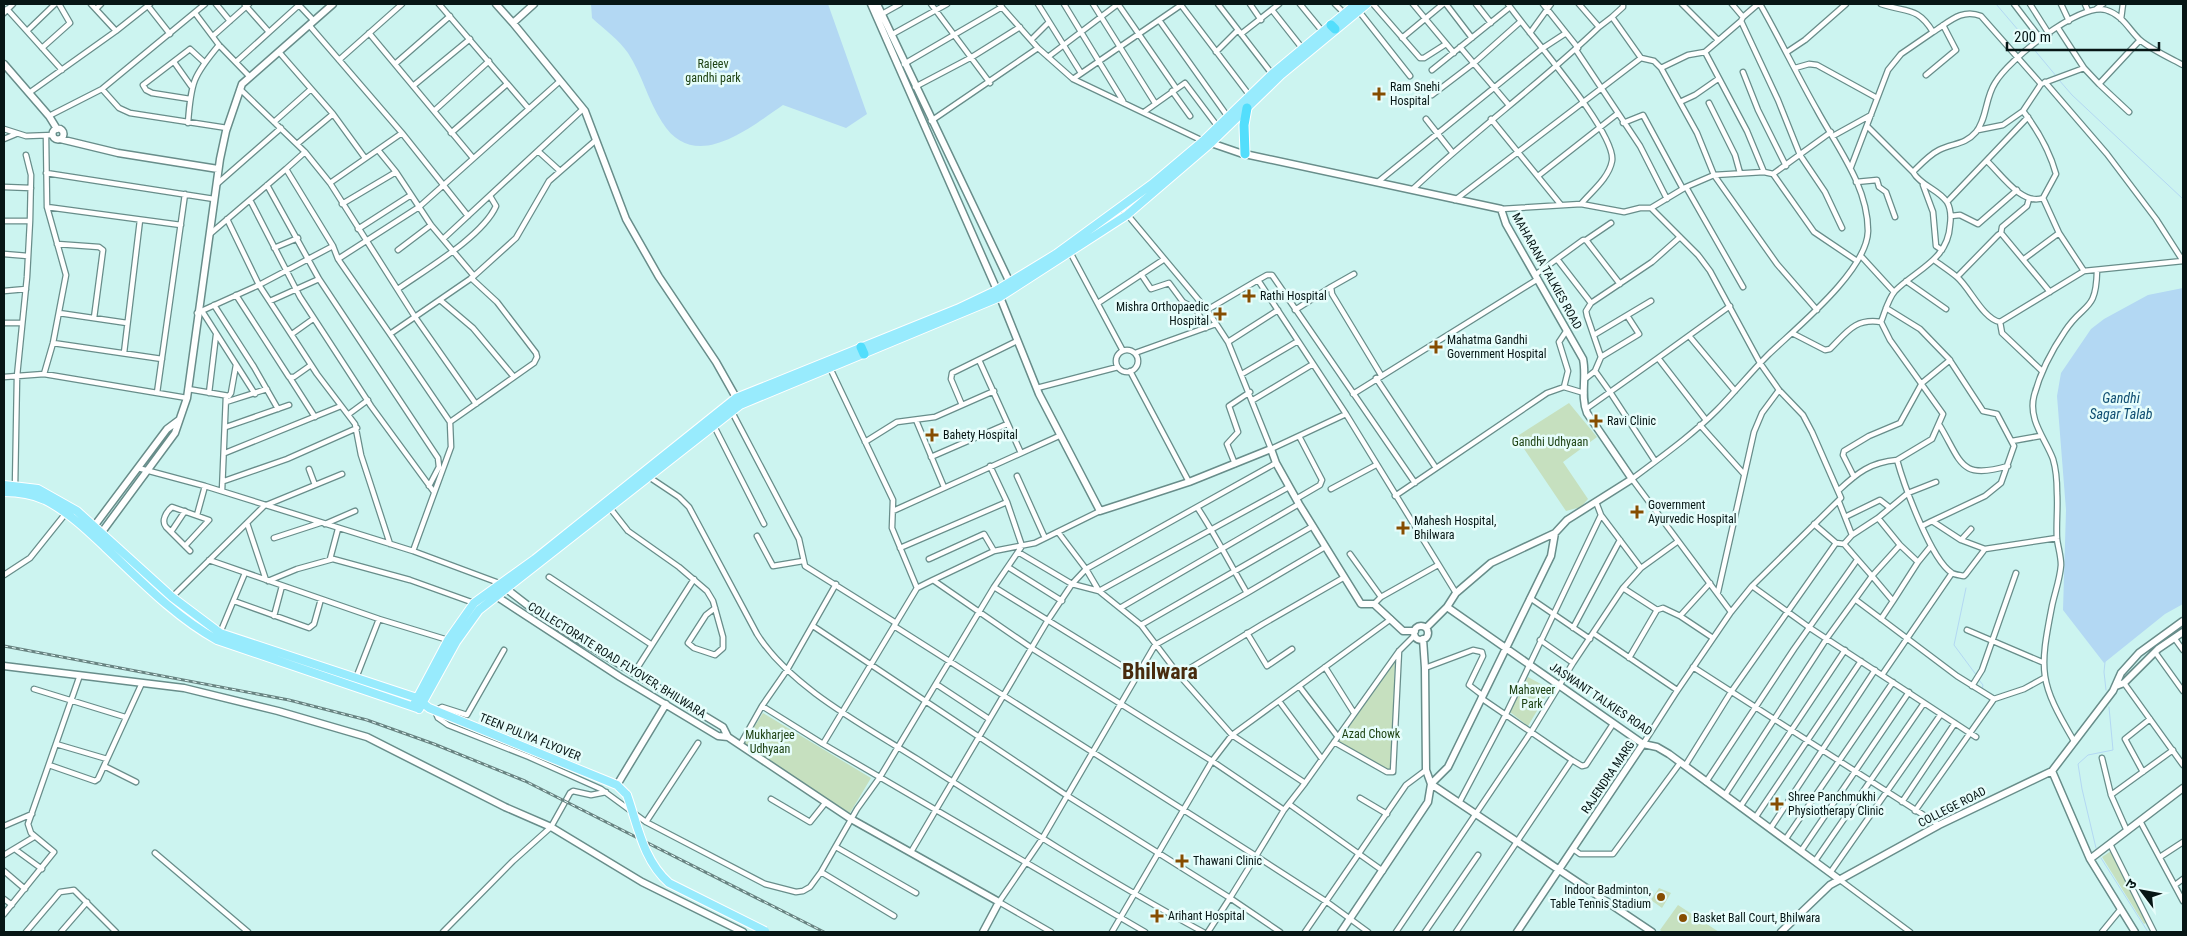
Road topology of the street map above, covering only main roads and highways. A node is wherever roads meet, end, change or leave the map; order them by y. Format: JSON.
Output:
{"nodes":[{"id":1,"x":1367,"y":4,"type":"edge"},
{"id":2,"x":1357,"y":7,"type":"edge"},
{"id":3,"x":1333,"y":27,"type":"junction"},
{"id":4,"x":1252,"y":98,"type":"junction"},
{"id":5,"x":1247,"y":108,"type":"junction"},
{"id":6,"x":1230,"y":120,"type":"junction"},
{"id":7,"x":1207,"y":142,"type":"junction"},
{"id":8,"x":1245,"y":154,"type":"road end"},
{"id":9,"x":1012,"y":286,"type":"junction"},
{"id":10,"x":862,"y":350,"type":"junction"},
{"id":11,"x":738,"y":401,"type":"junction"},
{"id":12,"x":4,"y":485,"type":"edge"},
{"id":13,"x":15,"y":489,"type":"junction"},
{"id":14,"x":4,"y":492,"type":"edge"},
{"id":15,"x":418,"y":704,"type":"junction"},
{"id":16,"x":766,"y":932,"type":"edge"}],
"edges":[{"from":1,"to":2,"type":"main road"},
{"from":2,"to":3,"type":"main road"},
{"from":2,"to":3,"type":"main road"},
{"from":3,"to":4,"type":"main road"},
{"from":3,"to":4,"type":"main road"},
{"from":4,"to":5,"type":"main road"},
{"from":4,"to":6,"type":"main road"},
{"from":5,"to":6,"type":"main road"},
{"from":5,"to":8,"type":"highway"},
{"from":6,"to":7,"type":"main road"},
{"from":7,"to":9,"type":"main road"},
{"from":7,"to":9,"type":"main road"},
{"from":9,"to":10,"type":"main road"},
{"from":10,"to":11,"type":"main road"},
{"from":10,"to":11,"type":"main road"},
{"from":11,"to":15,"type":"main road"},
{"from":11,"to":15,"type":"main road"},
{"from":12,"to":13,"type":"main road"},
{"from":13,"to":14,"type":"main road"},
{"from":13,"to":15,"type":"main road"},
{"from":13,"to":15,"type":"main road"},
{"from":15,"to":16,"type":"main road","name":"TEEN PULIYA FLYOVER","bridge":true}]}
